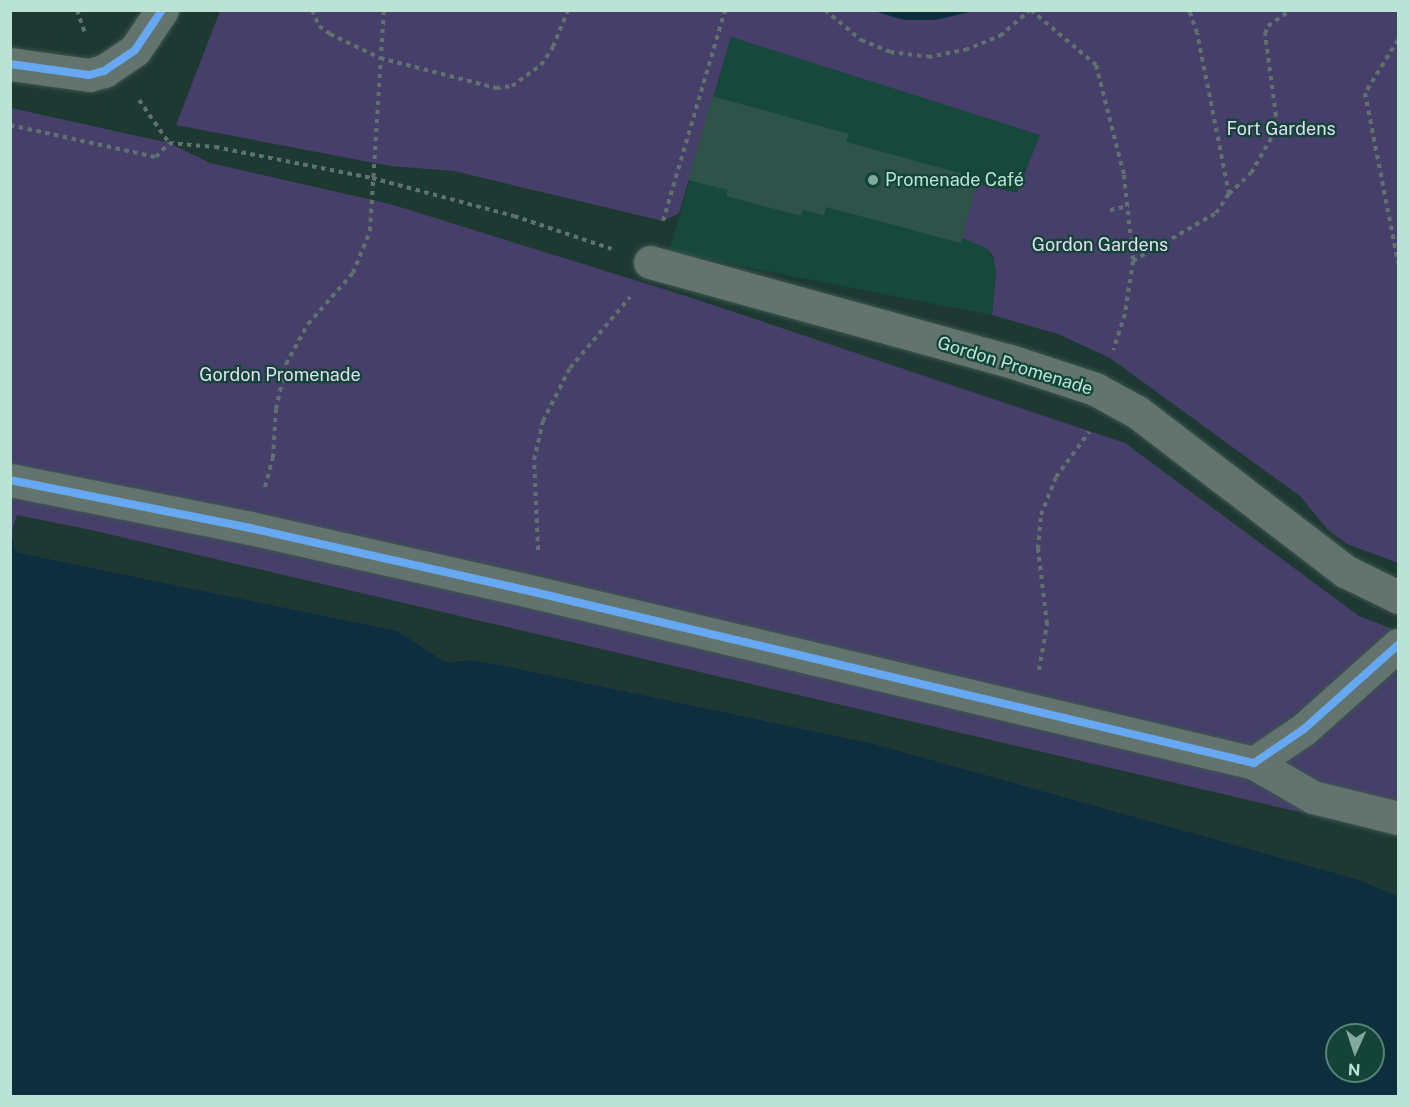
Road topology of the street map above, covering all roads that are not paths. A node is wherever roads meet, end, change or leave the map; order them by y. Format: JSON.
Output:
{"nodes":[{"id":1,"x":162,"y":10,"type":"edge"},
{"id":2,"x":10,"y":64,"type":"edge"},
{"id":3,"x":650,"y":262,"type":"road end"},
{"id":4,"x":10,"y":480,"type":"edge"},
{"id":5,"x":1398,"y":597,"type":"edge"},
{"id":6,"x":1398,"y":645,"type":"edge"},
{"id":7,"x":1254,"y":763,"type":"junction"},
{"id":8,"x":1398,"y":818,"type":"edge"}],
"edges":[{"from":1,"to":2,"type":"street"},
{"from":3,"to":5,"type":"street","name":"Gordon Promenade"},
{"from":4,"to":7,"type":"street"},
{"from":6,"to":7,"type":"street"},
{"from":7,"to":8,"type":"street"}]}
